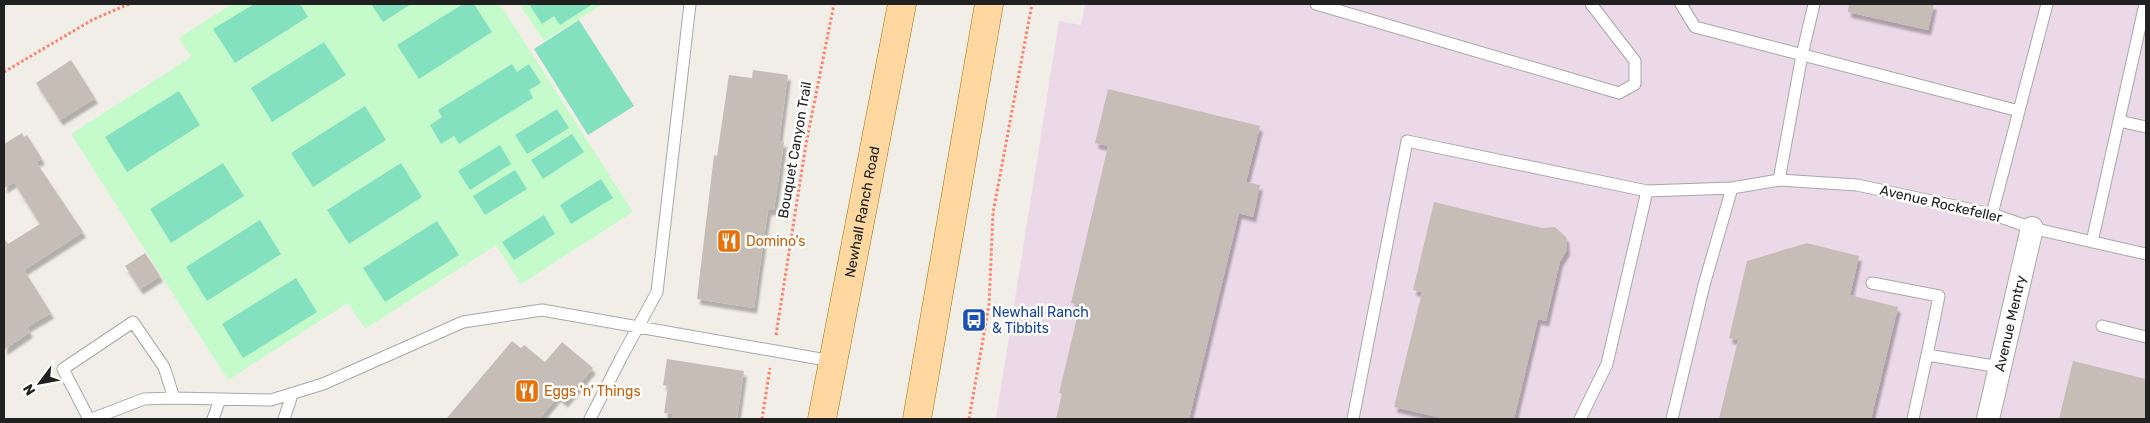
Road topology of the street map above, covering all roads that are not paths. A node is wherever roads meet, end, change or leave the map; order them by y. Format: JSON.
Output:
{"nodes":[{"id":1,"x":690,"y":4,"type":"edge"},
{"id":2,"x":902,"y":4,"type":"edge"},
{"id":3,"x":989,"y":4,"type":"edge"},
{"id":4,"x":1316,"y":4,"type":"edge"},
{"id":5,"x":1591,"y":4,"type":"edge"},
{"id":6,"x":1681,"y":4,"type":"edge"},
{"id":7,"x":1814,"y":4,"type":"edge"},
{"id":8,"x":2047,"y":4,"type":"edge"},
{"id":9,"x":2145,"y":4,"type":"edge"},
{"id":10,"x":1802,"y":55,"type":"junction"},
{"id":11,"x":2019,"y":111,"type":"junction"},
{"id":12,"x":2119,"y":121,"type":"junction"},
{"id":13,"x":2146,"y":126,"type":"edge"},
{"id":14,"x":1779,"y":180,"type":"junction"},
{"id":15,"x":1732,"y":188,"type":"junction"},
{"id":16,"x":1647,"y":191,"type":"junction"},
{"id":17,"x":1992,"y":214,"type":"junction"},
{"id":18,"x":2032,"y":228,"type":"junction"},
{"id":19,"x":2092,"y":242,"type":"junction"},
{"id":20,"x":2146,"y":254,"type":"edge"},
{"id":21,"x":1872,"y":283,"type":"dead end"},
{"id":22,"x":638,"y":326,"type":"junction"},
{"id":23,"x":2102,"y":326,"type":"dead end"},
{"id":24,"x":2146,"y":337,"type":"edge"},
{"id":25,"x":1927,"y":355,"type":"junction"},
{"id":26,"x":832,"y":362,"type":"junction"},
{"id":27,"x":2000,"y":367,"type":"junction"},
{"id":28,"x":292,"y":395,"type":"junction"},
{"id":29,"x":174,"y":398,"type":"junction"},
{"id":30,"x":220,"y":399,"type":"junction"},
{"id":31,"x":90,"y":419,"type":"edge"},
{"id":32,"x":213,"y":419,"type":"edge"},
{"id":33,"x":284,"y":419,"type":"edge"},
{"id":34,"x":590,"y":419,"type":"edge"},
{"id":35,"x":822,"y":419,"type":"edge"},
{"id":36,"x":916,"y":419,"type":"edge"},
{"id":37,"x":1353,"y":419,"type":"edge"},
{"id":38,"x":1580,"y":419,"type":"edge"},
{"id":39,"x":1672,"y":419,"type":"edge"},
{"id":40,"x":1913,"y":419,"type":"edge"},
{"id":41,"x":1988,"y":419,"type":"edge"}],
"edges":[{"from":1,"to":22,"type":"lane"},
{"from":2,"to":26,"type":"main road","name":"Newhall Ranch Road"},
{"from":3,"to":36,"type":"main road"},
{"from":4,"to":5,"type":"lane"},
{"from":6,"to":10,"type":"lane"},
{"from":7,"to":10,"type":"lane"},
{"from":8,"to":11,"type":"lane"},
{"from":9,"to":12,"type":"lane"},
{"from":10,"to":11,"type":"lane"},
{"from":10,"to":14,"type":"lane"},
{"from":11,"to":17,"type":"lane"},
{"from":12,"to":13,"type":"lane"},
{"from":12,"to":19,"type":"lane"},
{"from":14,"to":15,"type":"lane","name":"Avenue Rockefeller"},
{"from":14,"to":17,"type":"lane","name":"Avenue Rockefeller"},
{"from":15,"to":16,"type":"lane","name":"Avenue Rockefeller"},
{"from":15,"to":39,"type":"lane"},
{"from":16,"to":37,"type":"lane","name":"Avenue Rockefeller"},
{"from":16,"to":38,"type":"lane"},
{"from":17,"to":18,"type":"lane","name":"Avenue Rockefeller"},
{"from":18,"to":19,"type":"lane","name":"Avenue Rockefeller"},
{"from":18,"to":27,"type":"street","name":"Avenue Mentry"},
{"from":19,"to":20,"type":"lane","name":"Avenue Rockefeller"},
{"from":21,"to":25,"type":"lane"},
{"from":22,"to":26,"type":"lane"},
{"from":22,"to":28,"type":"lane"},
{"from":22,"to":34,"type":"lane"},
{"from":23,"to":24,"type":"lane"},
{"from":25,"to":27,"type":"lane"},
{"from":25,"to":40,"type":"lane"},
{"from":26,"to":35,"type":"main road","name":"Newhall Ranch Road"},
{"from":27,"to":41,"type":"street","name":"Avenue Mentry"},
{"from":28,"to":30,"type":"lane"},
{"from":28,"to":33,"type":"lane"},
{"from":29,"to":30,"type":"lane"},
{"from":29,"to":31,"type":"lane"},
{"from":29,"to":31,"type":"lane"},
{"from":30,"to":32,"type":"lane"}]}
